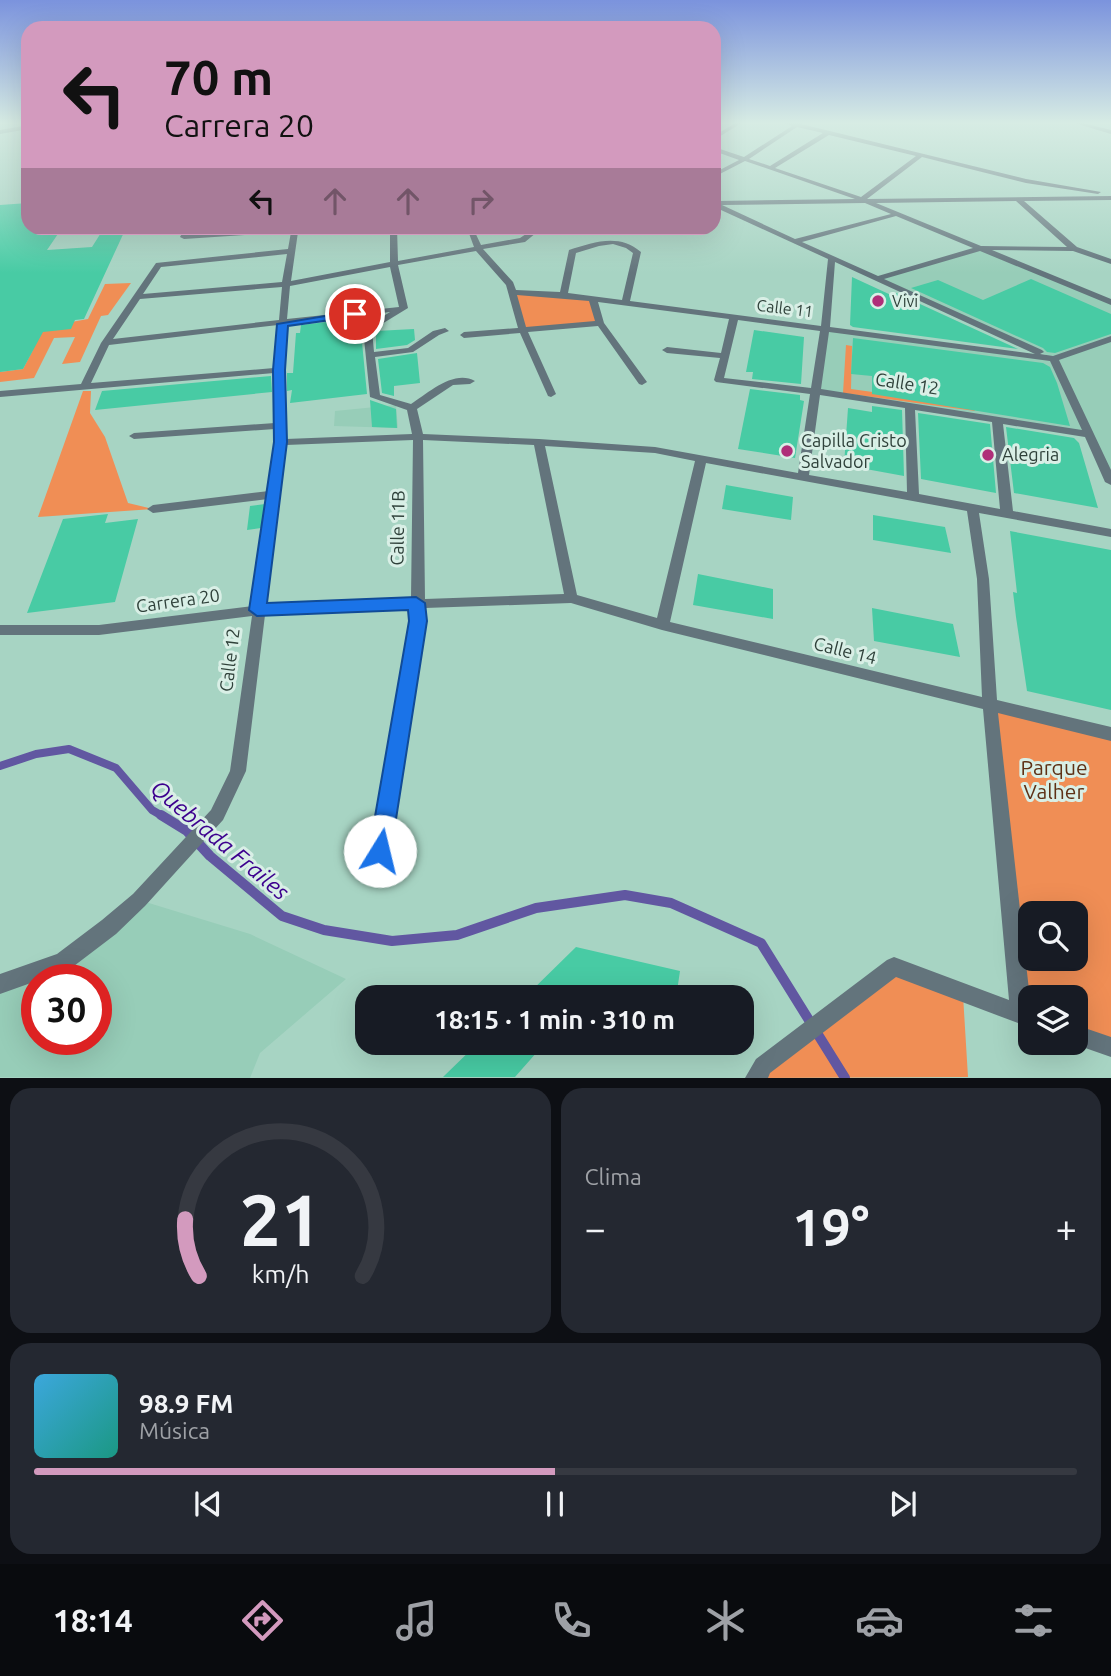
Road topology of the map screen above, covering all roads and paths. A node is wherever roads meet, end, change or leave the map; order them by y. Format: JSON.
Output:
{"nodes":[{"id":1,"x":784,"y":172,"type":"edge"},
{"id":2,"x":898,"y":172,"type":"edge"},
{"id":3,"x":989,"y":172,"type":"edge"},
{"id":4,"x":1111,"y":196,"type":"edge"},
{"id":5,"x":861,"y":199,"type":"junction"},
{"id":6,"x":1019,"y":200,"type":"junction"},
{"id":7,"x":721,"y":202,"type":"edge"},
{"id":8,"x":721,"y":207,"type":"edge"},
{"id":9,"x":894,"y":215,"type":"junction"},
{"id":10,"x":212,"y":235,"type":"edge"},
{"id":11,"x":294,"y":235,"type":"edge"},
{"id":12,"x":393,"y":235,"type":"edge"},
{"id":13,"x":473,"y":235,"type":"edge"},
{"id":14,"x":529,"y":235,"type":"edge"},
{"id":15,"x":184,"y":237,"type":"edge"},
{"id":16,"x":796,"y":241,"type":"junction"},
{"id":17,"x":478,"y":248,"type":"junction"},
{"id":18,"x":980,"y":248,"type":"junction"},
{"id":19,"x":1074,"y":249,"type":"junction"},
{"id":20,"x":290,"y":251,"type":"junction"},
{"id":21,"x":831,"y":260,"type":"junction"},
{"id":22,"x":1111,"y":262,"type":"edge"},
{"id":23,"x":394,"y":266,"type":"junction"},
{"id":24,"x":876,"y":279,"type":"junction"},
{"id":25,"x":286,"y":284,"type":"junction"},
{"id":26,"x":512,"y":292,"type":"junction"},
{"id":27,"x":564,"y":295,"type":"junction"},
{"id":28,"x":140,"y":297,"type":"junction"},
{"id":29,"x":593,"y":299,"type":"junction"},
{"id":30,"x":1111,"y":302,"type":"edge"},
{"id":31,"x":625,"y":303,"type":"junction"},
{"id":32,"x":404,"y":308,"type":"junction"},
{"id":33,"x":734,"y":318,"type":"junction"},
{"id":34,"x":600,"y":323,"type":"junction"},
{"id":35,"x":282,"y":324,"type":"junction"},
{"id":36,"x":522,"y":328,"type":"junction"},
{"id":37,"x":825,"y":329,"type":"junction"},
{"id":38,"x":444,"y":331,"type":"dead end"},
{"id":39,"x":464,"y":335,"type":"dead end"},
{"id":40,"x":1111,"y":339,"type":"edge"},
{"id":41,"x":106,"y":343,"type":"junction"},
{"id":42,"x":667,"y":350,"type":"dead end"},
{"id":43,"x":371,"y":355,"type":"junction"},
{"id":44,"x":723,"y":356,"type":"junction"},
{"id":45,"x":1054,"y":359,"type":"junction"},
{"id":46,"x":279,"y":370,"type":"junction"},
{"id":47,"x":470,"y":381,"type":"dead end"},
{"id":48,"x":642,"y":382,"type":"dead end"},
{"id":49,"x":85,"y":386,"type":"junction"},
{"id":50,"x":814,"y":391,"type":"junction"},
{"id":51,"x":0,"y":394,"type":"edge"},
{"id":52,"x":551,"y":394,"type":"dead end"},
{"id":53,"x":910,"y":406,"type":"junction"},
{"id":54,"x":412,"y":408,"type":"junction"},
{"id":55,"x":997,"y":419,"type":"junction"},
{"id":56,"x":280,"y":426,"type":"junction"},
{"id":57,"x":1088,"y":434,"type":"junction"},
{"id":58,"x":134,"y":436,"type":"dead end"},
{"id":59,"x":418,"y":437,"type":"junction"},
{"id":60,"x":281,"y":442,"type":"junction"},
{"id":61,"x":540,"y":442,"type":"junction"},
{"id":62,"x":701,"y":459,"type":"junction"},
{"id":63,"x":803,"y":477,"type":"junction"},
{"id":64,"x":1111,"y":482,"type":"edge"},
{"id":65,"x":275,"y":494,"type":"junction"},
{"id":66,"x":913,"y":498,"type":"junction"},
{"id":67,"x":153,"y":509,"type":"dead end"},
{"id":68,"x":973,"y":509,"type":"junction"},
{"id":69,"x":1007,"y":515,"type":"junction"},
{"id":70,"x":1111,"y":533,"type":"edge"},
{"id":71,"x":571,"y":597,"type":"junction"},
{"id":72,"x":416,"y":603,"type":"junction"},
{"id":73,"x":257,"y":610,"type":"junction"},
{"id":74,"x":662,"y":625,"type":"junction"},
{"id":75,"x":0,"y":631,"type":"edge"},
{"id":76,"x":990,"y":707,"type":"junction"},
{"id":77,"x":1111,"y":734,"type":"edge"},
{"id":78,"x":376,"y":877,"type":"dead end"},
{"id":79,"x":0,"y":984,"type":"edge"},
{"id":80,"x":1022,"y":985,"type":"edge"},
{"id":81,"x":1018,"y":1013,"type":"edge"},
{"id":82,"x":1088,"y":1038,"type":"edge"},
{"id":83,"x":1111,"y":1047,"type":"edge"},
{"id":84,"x":759,"y":1072,"type":"edge"}],
"edges":[{"from":1,"to":5,"type":"street"},
{"from":2,"to":5,"type":"street"},
{"from":3,"to":4,"type":"street"},
{"from":4,"to":6,"type":"street"},
{"from":5,"to":6,"type":"street"},
{"from":5,"to":7,"type":"street"},
{"from":5,"to":9,"type":"street"},
{"from":6,"to":19,"type":"street"},
{"from":8,"to":16,"type":"street"},
{"from":9,"to":16,"type":"street"},
{"from":9,"to":18,"type":"street"},
{"from":10,"to":15,"type":"street"},
{"from":11,"to":20,"type":"street","name":"Calle 12"},
{"from":12,"to":23,"type":"street"},
{"from":13,"to":17,"type":"street"},
{"from":14,"to":17,"type":"street"},
{"from":16,"to":21,"type":"street"},
{"from":17,"to":23,"type":"street"},
{"from":17,"to":26,"type":"street"},
{"from":18,"to":19,"type":"street"},
{"from":18,"to":24,"type":"street"},
{"from":18,"to":30,"type":"street"},
{"from":19,"to":22,"type":"street"},
{"from":20,"to":25,"type":"street","name":"Calle 12"},
{"from":20,"to":28,"type":"street"},
{"from":21,"to":24,"type":"street"},
{"from":21,"to":37,"type":"street"},
{"from":23,"to":25,"type":"street"},
{"from":23,"to":32,"type":"street"},
{"from":24,"to":45,"type":"street"},
{"from":25,"to":28,"type":"street"},
{"from":25,"to":35,"type":"street","name":"Calle 12"},
{"from":26,"to":27,"type":"street","name":"Calle 11"},
{"from":26,"to":36,"type":"street"},
{"from":27,"to":29,"type":"street","name":"Calle 11"},
{"from":27,"to":31,"type":"street"},
{"from":28,"to":41,"type":"street"},
{"from":29,"to":31,"type":"street","name":"Calle 11"},
{"from":29,"to":34,"type":"street"},
{"from":31,"to":33,"type":"street","name":"Calle 11"},
{"from":32,"to":35,"type":"street"},
{"from":32,"to":43,"type":"street"},
{"from":33,"to":37,"type":"street","name":"Calle 11"},
{"from":33,"to":44,"type":"street"},
{"from":34,"to":36,"type":"street"},
{"from":34,"to":48,"type":"street"},
{"from":35,"to":41,"type":"street"},
{"from":35,"to":46,"type":"street","name":"Calle 12"},
{"from":36,"to":39,"type":"street"},
{"from":36,"to":52,"type":"street"},
{"from":37,"to":45,"type":"street","name":"Calle 11"},
{"from":37,"to":50,"type":"street"},
{"from":38,"to":43,"type":"street"},
{"from":40,"to":45,"type":"street"},
{"from":41,"to":49,"type":"street"},
{"from":42,"to":44,"type":"street"},
{"from":43,"to":54,"type":"street"},
{"from":44,"to":50,"type":"street","name":"Calle 12"},
{"from":45,"to":57,"type":"street"},
{"from":46,"to":49,"type":"street"},
{"from":46,"to":56,"type":"street","name":"Calle 12"},
{"from":47,"to":54,"type":"street"},
{"from":49,"to":51,"type":"street"},
{"from":50,"to":53,"type":"street","name":"Calle 12"},
{"from":50,"to":63,"type":"street"},
{"from":53,"to":55,"type":"street","name":"Calle 12"},
{"from":53,"to":66,"type":"street"},
{"from":54,"to":59,"type":"street","name":"Calle 11B"},
{"from":55,"to":57,"type":"street","name":"Calle 12"},
{"from":55,"to":69,"type":"street"},
{"from":56,"to":58,"type":"street"},
{"from":56,"to":60,"type":"street","name":"Calle 12"},
{"from":57,"to":64,"type":"street"},
{"from":59,"to":60,"type":"street"},
{"from":59,"to":61,"type":"street"},
{"from":59,"to":72,"type":"street","name":"Calle 11B"},
{"from":60,"to":65,"type":"street","name":"Calle 12"},
{"from":61,"to":62,"type":"street"},
{"from":61,"to":71,"type":"street"},
{"from":62,"to":63,"type":"street"},
{"from":62,"to":74,"type":"street"},
{"from":63,"to":66,"type":"street"},
{"from":65,"to":67,"type":"street"},
{"from":65,"to":73,"type":"street","name":"Calle 12"},
{"from":66,"to":68,"type":"street"},
{"from":68,"to":69,"type":"street"},
{"from":68,"to":76,"type":"street"},
{"from":69,"to":70,"type":"street"},
{"from":71,"to":72,"type":"street","name":"Carrera 20"},
{"from":71,"to":74,"type":"street","name":"Calle 14"},
{"from":72,"to":73,"type":"street","name":"Carrera 20"},
{"from":72,"to":78,"type":"street","name":"Calle 11B"},
{"from":73,"to":75,"type":"street","name":"Carrera 20"},
{"from":73,"to":79,"type":"street","name":"Calle 12"},
{"from":74,"to":76,"type":"street","name":"Calle 14"},
{"from":76,"to":77,"type":"street","name":"Calle 14"},
{"from":76,"to":80,"type":"street"},
{"from":81,"to":84,"type":"street"},
{"from":82,"to":83,"type":"street"}]}
